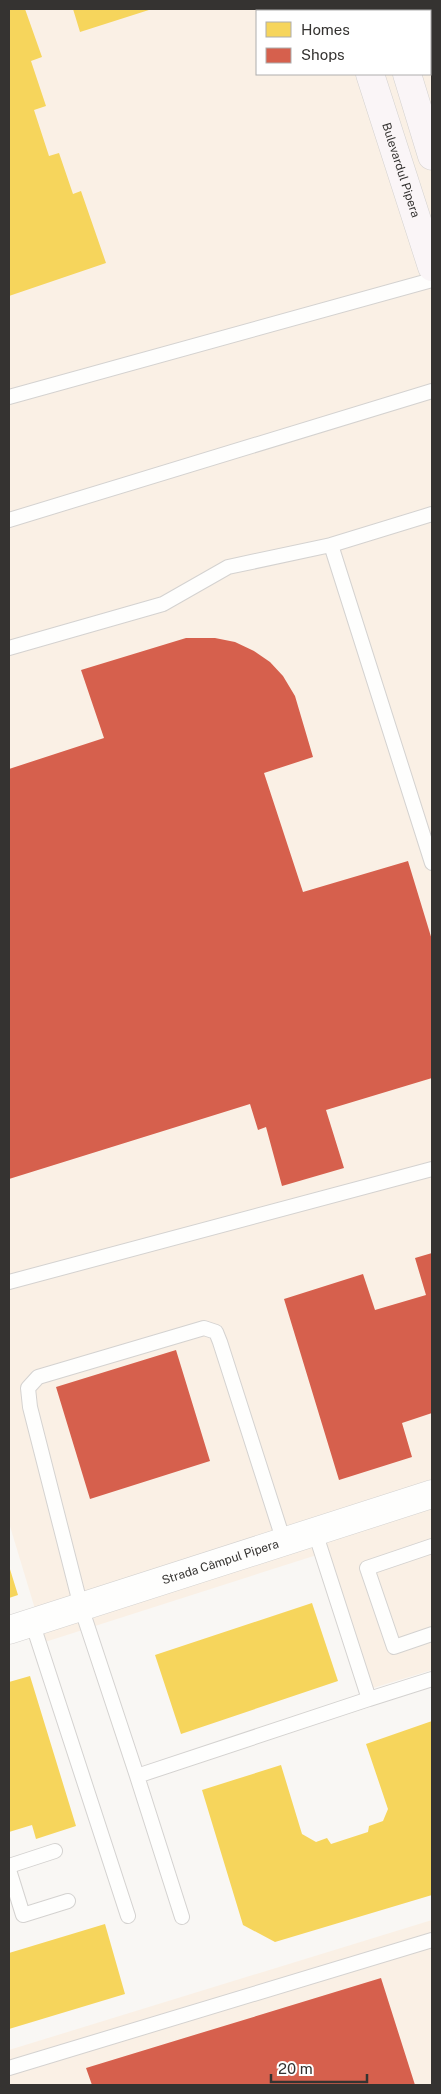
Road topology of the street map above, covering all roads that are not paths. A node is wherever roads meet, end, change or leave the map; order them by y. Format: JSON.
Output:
{"nodes":[{"id":1,"x":370,"y":75,"type":"edge"},
{"id":2,"x":407,"y":75,"type":"edge"},
{"id":3,"x":432,"y":156,"type":"edge"},
{"id":4,"x":432,"y":267,"type":"edge"},
{"id":5,"x":432,"y":280,"type":"edge"},
{"id":6,"x":432,"y":391,"type":"edge"},
{"id":7,"x":9,"y":397,"type":"edge"},
{"id":8,"x":432,"y":514,"type":"edge"},
{"id":9,"x":9,"y":520,"type":"edge"},
{"id":10,"x":331,"y":546,"type":"junction"},
{"id":11,"x":9,"y":648,"type":"edge"},
{"id":12,"x":432,"y":863,"type":"edge"},
{"id":13,"x":432,"y":1169,"type":"edge"},
{"id":14,"x":9,"y":1282,"type":"edge"},
{"id":15,"x":432,"y":1494,"type":"edge"},
{"id":16,"x":315,"y":1532,"type":"junction"},
{"id":17,"x":284,"y":1542,"type":"junction"},
{"id":18,"x":432,"y":1546,"type":"edge"},
{"id":19,"x":81,"y":1607,"type":"junction"},
{"id":20,"x":20,"y":1626,"type":"edge"},
{"id":21,"x":432,"y":1634,"type":"edge"},
{"id":22,"x":432,"y":1679,"type":"edge"},
{"id":23,"x":369,"y":1698,"type":"junction"},
{"id":24,"x":137,"y":1776,"type":"junction"},
{"id":25,"x":55,"y":1851,"type":"dead end"},
{"id":26,"x":9,"y":1866,"type":"edge"},
{"id":27,"x":9,"y":1870,"type":"edge"},
{"id":28,"x":68,"y":1901,"type":"dead end"},
{"id":29,"x":128,"y":1916,"type":"dead end"},
{"id":30,"x":182,"y":1917,"type":"dead end"},
{"id":31,"x":432,"y":1940,"type":"edge"},
{"id":32,"x":9,"y":2068,"type":"edge"}],
"edges":[{"from":1,"to":4,"type":"main road","name":"Bulevardul Pipera"},
{"from":2,"to":3,"type":"main road"},
{"from":5,"to":7,"type":"lane"},
{"from":6,"to":9,"type":"lane"},
{"from":8,"to":10,"type":"lane"},
{"from":10,"to":11,"type":"lane"},
{"from":10,"to":12,"type":"lane"},
{"from":13,"to":14,"type":"lane"},
{"from":15,"to":16,"type":"street","name":"Strada Câmpul Pipera"},
{"from":16,"to":17,"type":"street","name":"Strada Câmpul Pipera"},
{"from":16,"to":23,"type":"lane"},
{"from":17,"to":19,"type":"street","name":"Strada Câmpul Pipera"},
{"from":17,"to":19,"type":"lane"},
{"from":18,"to":21,"type":"lane"},
{"from":19,"to":20,"type":"street","name":"Strada Câmpul Pipera"},
{"from":19,"to":24,"type":"lane"},
{"from":20,"to":29,"type":"lane"},
{"from":22,"to":23,"type":"lane"},
{"from":23,"to":24,"type":"lane"},
{"from":24,"to":30,"type":"lane"},
{"from":25,"to":26,"type":"lane"},
{"from":27,"to":28,"type":"lane"},
{"from":31,"to":32,"type":"lane"}]}
